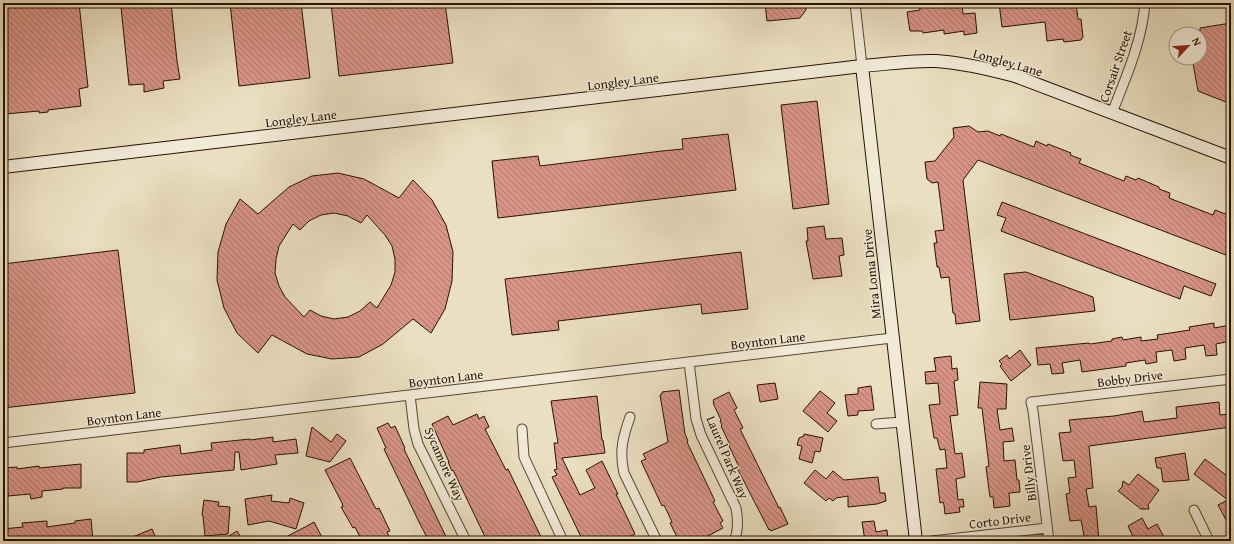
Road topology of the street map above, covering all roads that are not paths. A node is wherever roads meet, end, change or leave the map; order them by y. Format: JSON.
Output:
{"nodes":[{"id":1,"x":854,"y":3,"type":"edge"},
{"id":2,"x":1145,"y":3,"type":"edge"},
{"id":3,"x":862,"y":66,"type":"junction"},
{"id":4,"x":1112,"y":113,"type":"junction"},
{"id":5,"x":1231,"y":158,"type":"edge"},
{"id":6,"x":3,"y":167,"type":"edge"},
{"id":7,"x":892,"y":338,"type":"junction"},
{"id":8,"x":689,"y":362,"type":"junction"},
{"id":9,"x":1231,"y":379,"type":"edge"},
{"id":10,"x":410,"y":395,"type":"junction"},
{"id":11,"x":1031,"y":402,"type":"joint"},
{"id":12,"x":630,"y":417,"type":"dead end"},
{"id":13,"x":902,"y":422,"type":"junction"},
{"id":14,"x":876,"y":424,"type":"dead end"},
{"id":15,"x":522,"y":429,"type":"dead end"},
{"id":16,"x":3,"y":443,"type":"edge"},
{"id":17,"x":1194,"y":510,"type":"dead end"},
{"id":18,"x":1047,"y":528,"type":"junction"},
{"id":19,"x":735,"y":539,"type":"edge"},
{"id":20,"x":466,"y":541,"type":"edge"},
{"id":21,"x":563,"y":541,"type":"edge"},
{"id":22,"x":657,"y":541,"type":"edge"},
{"id":23,"x":916,"y":541,"type":"edge"},
{"id":24,"x":932,"y":541,"type":"edge"},
{"id":25,"x":1048,"y":541,"type":"edge"},
{"id":26,"x":1209,"y":541,"type":"edge"}],
"edges":[{"from":1,"to":3,"type":"street","name":"Mira Loma Drive"},
{"from":2,"to":4,"type":"street","name":"Corsair Street"},
{"from":3,"to":4,"type":"main road","name":"Longley Lane"},
{"from":3,"to":6,"type":"main road","name":"Longley Lane"},
{"from":3,"to":7,"type":"main road","name":"Mira Loma Drive"},
{"from":4,"to":5,"type":"main road","name":"Longley Lane"},
{"from":7,"to":8,"type":"street","name":"Boynton Lane"},
{"from":7,"to":13,"type":"main road","name":"Mira Loma Drive"},
{"from":8,"to":10,"type":"street","name":"Boynton Lane"},
{"from":8,"to":19,"type":"street","name":"Laurel Park Way"},
{"from":9,"to":11,"type":"street","name":"Bobby Drive"},
{"from":10,"to":16,"type":"street","name":"Boynton Lane"},
{"from":10,"to":20,"type":"street","name":"Sycamore Way"},
{"from":11,"to":18,"type":"street","name":"Billy Drive"},
{"from":12,"to":22,"type":"street"},
{"from":13,"to":14,"type":"street"},
{"from":13,"to":23,"type":"main road","name":"Mira Loma Drive"},
{"from":15,"to":21,"type":"street"},
{"from":17,"to":26,"type":"street"},
{"from":18,"to":24,"type":"street","name":"Corto Drive"},
{"from":18,"to":25,"type":"street","name":"Billy Drive"}]}
